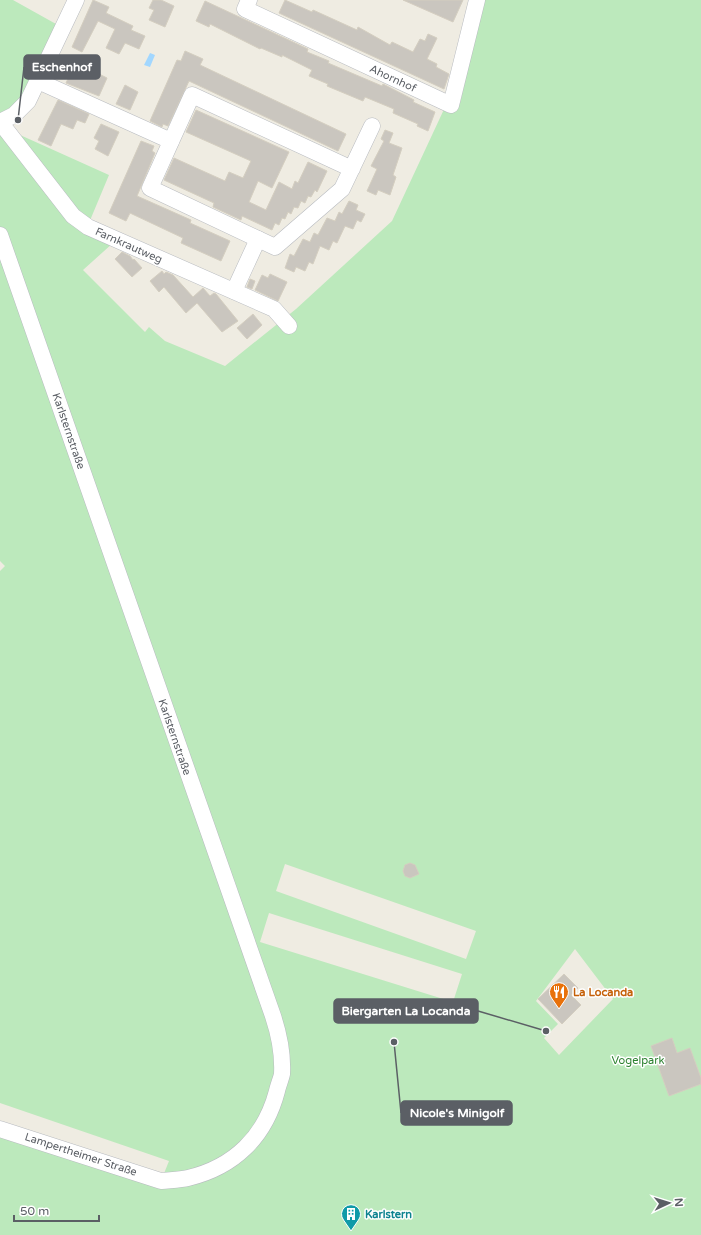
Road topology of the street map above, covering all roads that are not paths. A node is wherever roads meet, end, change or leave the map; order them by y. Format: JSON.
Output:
{"nodes":[{"id":1,"x":76,"y":0,"type":"edge"},
{"id":2,"x":249,"y":0,"type":"edge"},
{"id":3,"x":477,"y":0,"type":"edge"},
{"id":4,"x":38,"y":81,"type":"junction"},
{"id":5,"x":0,"y":122,"type":"edge"},
{"id":6,"x":372,"y":126,"type":"dead end"},
{"id":7,"x":171,"y":142,"type":"junction"},
{"id":8,"x":352,"y":169,"type":"junction"},
{"id":9,"x":0,"y":235,"type":"edge"},
{"id":10,"x":258,"y":239,"type":"junction"},
{"id":11,"x":234,"y":291,"type":"junction"},
{"id":12,"x":289,"y":326,"type":"dead end"},
{"id":13,"x":0,"y":1129,"type":"edge"},
{"id":14,"x":161,"y":1181,"type":"joint"}],
"edges":[{"from":1,"to":4,"type":"street"},
{"from":2,"to":3,"type":"street","name":"Ahornhof"},
{"from":4,"to":5,"type":"street"},
{"from":4,"to":7,"type":"street"},
{"from":5,"to":11,"type":"street","name":"Farnkrautweg"},
{"from":6,"to":8,"type":"street"},
{"from":7,"to":8,"type":"street"},
{"from":7,"to":10,"type":"street"},
{"from":8,"to":10,"type":"street"},
{"from":9,"to":14,"type":"street","name":"Karlsternstraße"},
{"from":10,"to":11,"type":"street"},
{"from":11,"to":12,"type":"street","name":"Farnkrautweg"},
{"from":13,"to":14,"type":"street","name":"Lampertheimer Straße"}]}
